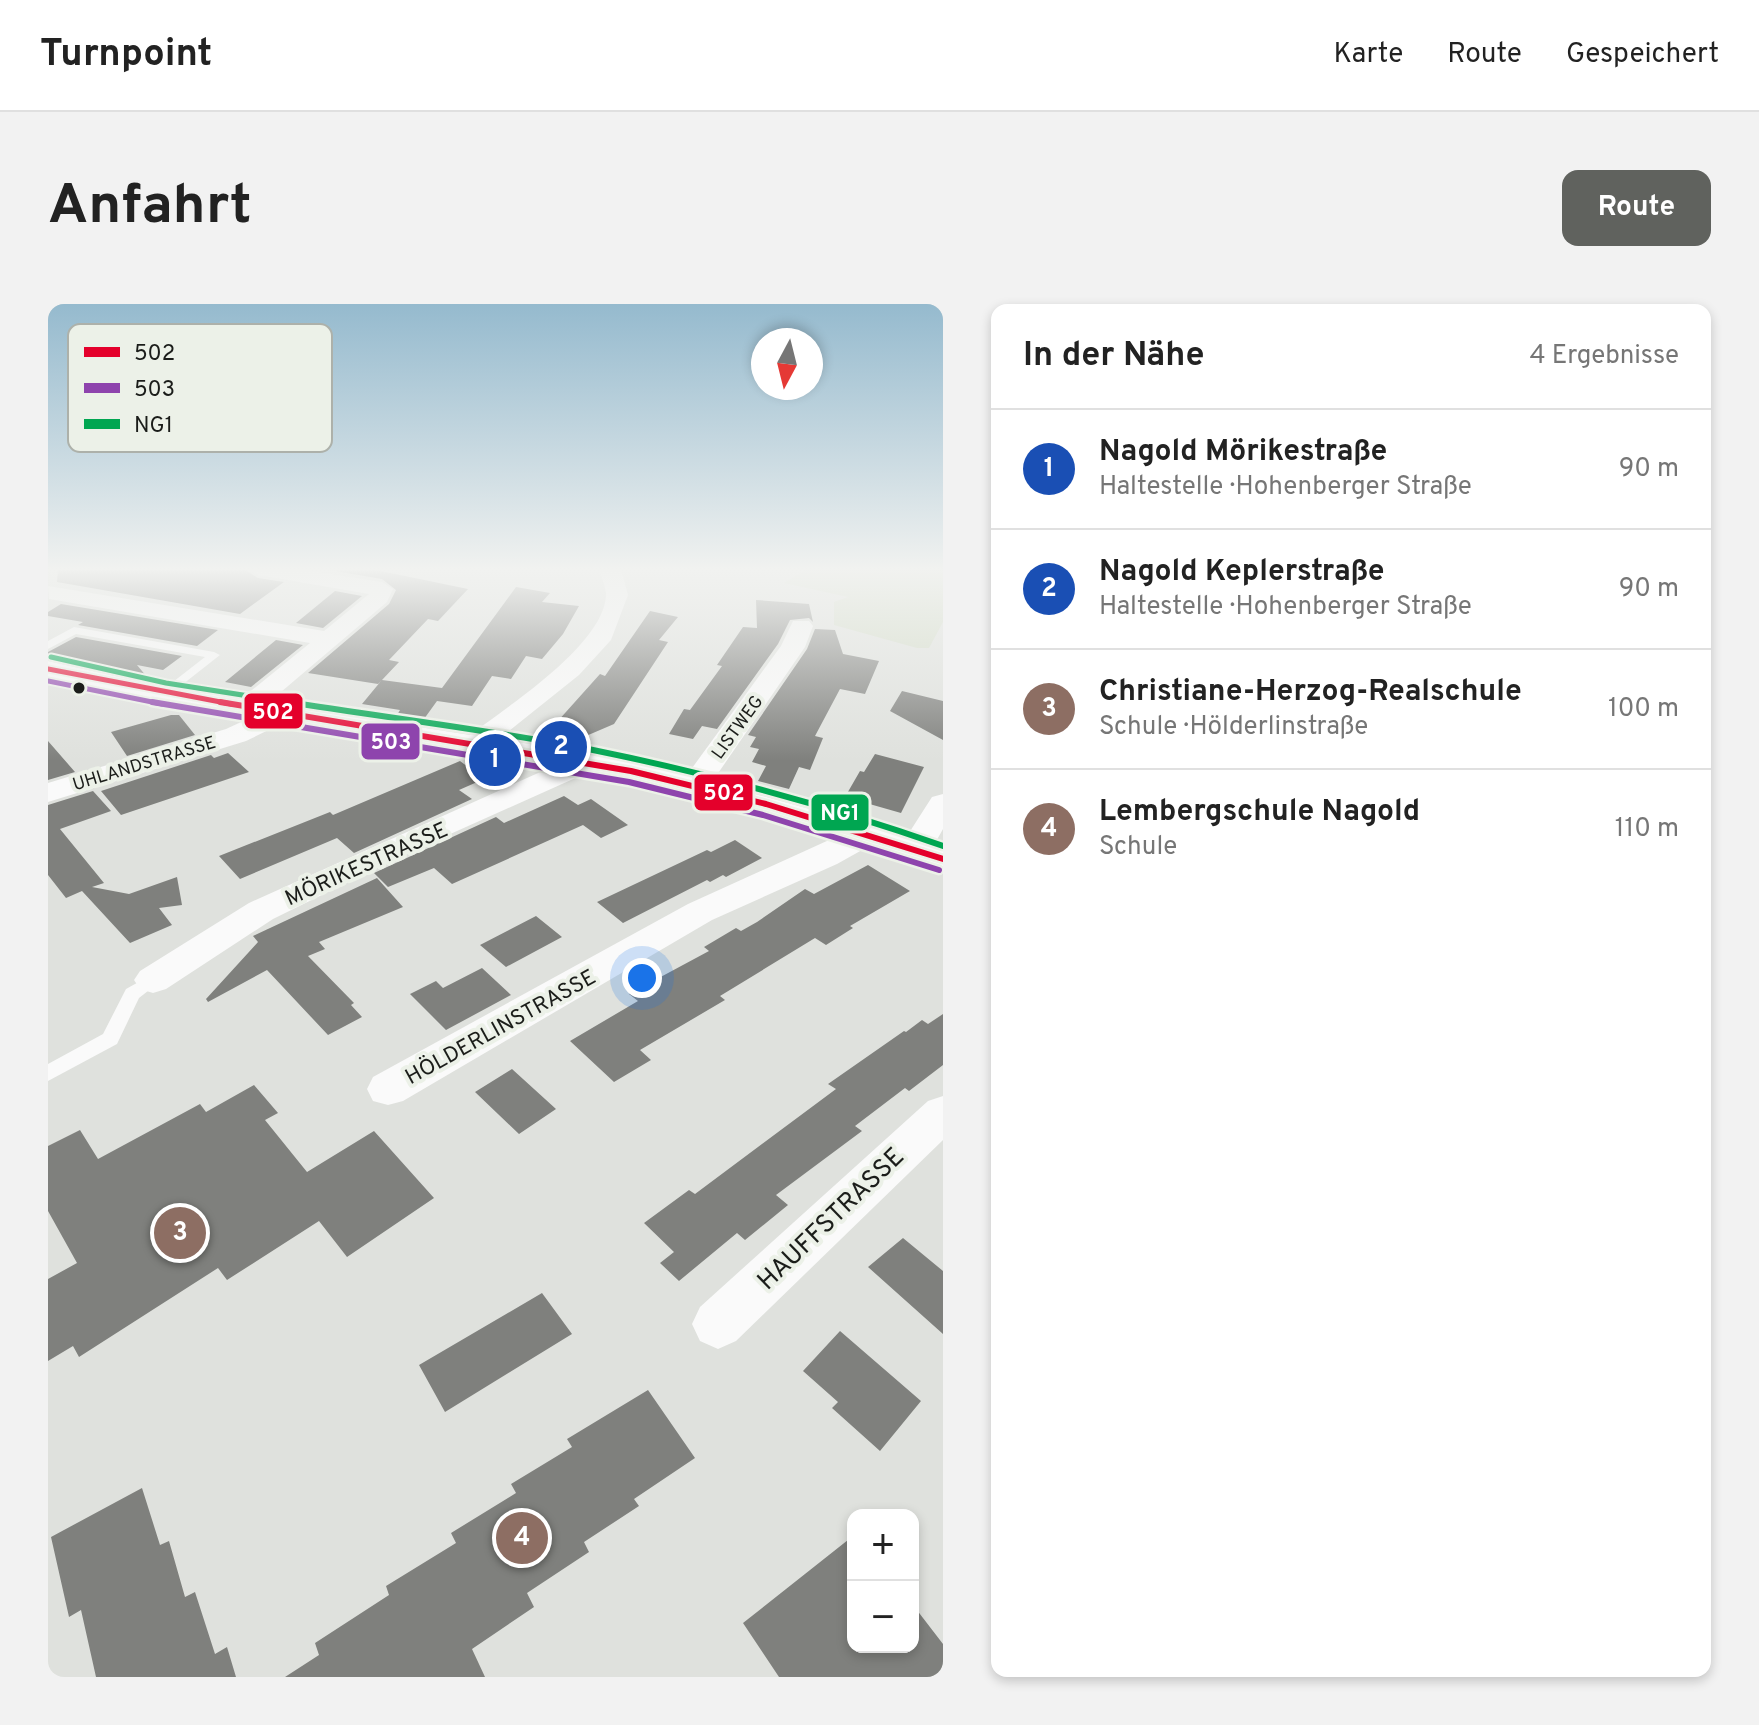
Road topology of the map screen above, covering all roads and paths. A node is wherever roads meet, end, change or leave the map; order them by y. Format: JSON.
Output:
{"nodes":[{"id":1,"x":69,"y":633,"type":"edge"},
{"id":2,"x":91,"y":633,"type":"edge"},
{"id":3,"x":303,"y":633,"type":"edge"},
{"id":4,"x":338,"y":633,"type":"edge"},
{"id":5,"x":604,"y":633,"type":"edge"},
{"id":6,"x":798,"y":633,"type":"edge"},
{"id":7,"x":331,"y":639,"type":"junction"},
{"id":8,"x":48,"y":646,"type":"edge"},
{"id":9,"x":48,"y":669,"type":"edge"},
{"id":10,"x":164,"y":695,"type":"junction"},
{"id":11,"x":247,"y":708,"type":"junction"},
{"id":12,"x":283,"y":713,"type":"junction"},
{"id":13,"x":477,"y":743,"type":"junction"},
{"id":14,"x":588,"y":762,"type":"junction"},
{"id":15,"x":694,"y":786,"type":"junction"},
{"id":16,"x":48,"y":793,"type":"edge"},
{"id":17,"x":943,"y":803,"type":"edge"},
{"id":18,"x":868,"y":833,"type":"junction"},
{"id":19,"x":930,"y":853,"type":"edge"},
{"id":20,"x":153,"y":980,"type":"joint"},
{"id":21,"x":48,"y":1073,"type":"edge"},
{"id":22,"x":388,"y":1089,"type":"dead end"},
{"id":23,"x":943,"y":1113,"type":"edge"},
{"id":24,"x":718,"y":1324,"type":"dead end"}],
"edges":[{"from":1,"to":8,"type":"lane"},
{"from":2,"to":10,"type":"lane"},
{"from":3,"to":7,"type":"street"},
{"from":4,"to":7,"type":"street"},
{"from":5,"to":13,"type":"street"},
{"from":6,"to":15,"type":"street","name":"LISTWEG"},
{"from":7,"to":11,"type":"street"},
{"from":9,"to":10,"type":"street"},
{"from":10,"to":11,"type":"street"},
{"from":11,"to":12,"type":"street"},
{"from":12,"to":13,"type":"street"},
{"from":12,"to":16,"type":"street","name":"UHLANDSTRASSE"},
{"from":13,"to":14,"type":"street"},
{"from":14,"to":15,"type":"street"},
{"from":14,"to":20,"type":"street","name":"MÖRIKESTRASSE"},
{"from":15,"to":18,"type":"street"},
{"from":17,"to":19,"type":"street"},
{"from":18,"to":19,"type":"street"},
{"from":18,"to":22,"type":"street","name":"HÖLDERLINSTRASSE"},
{"from":20,"to":21,"type":"lane"},
{"from":23,"to":24,"type":"street","name":"HAUFFSTRASSE"}]}
